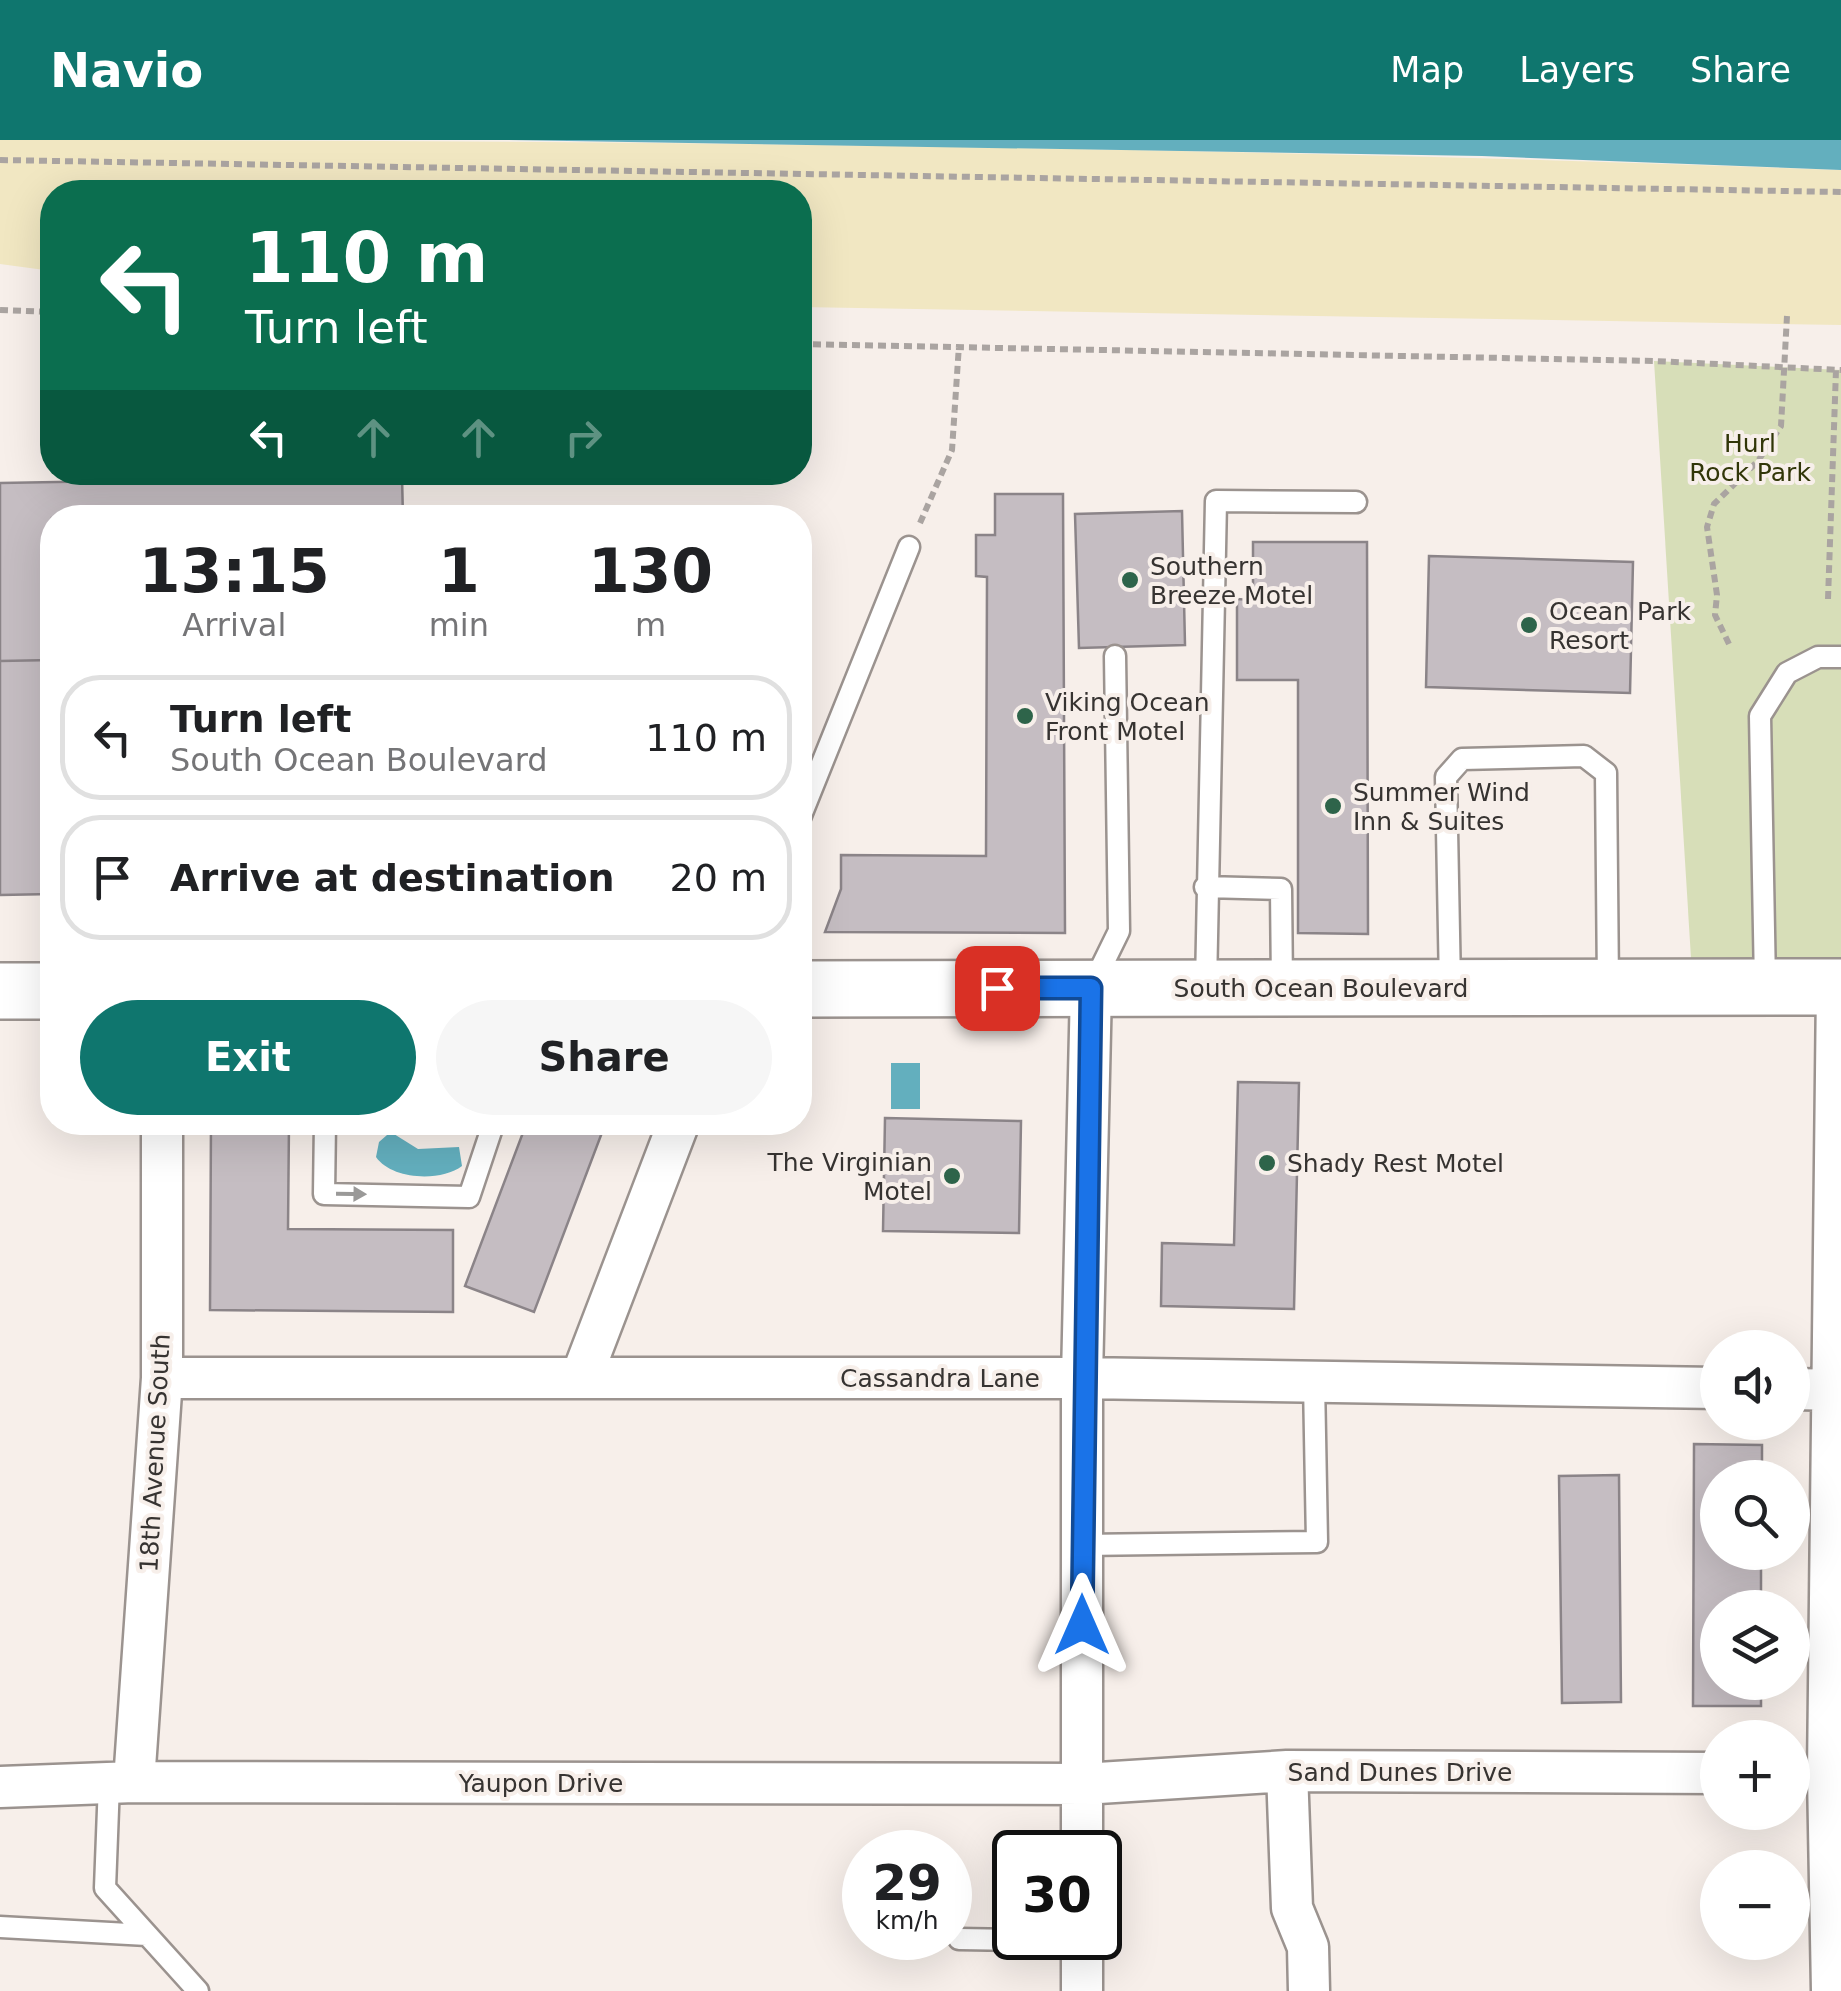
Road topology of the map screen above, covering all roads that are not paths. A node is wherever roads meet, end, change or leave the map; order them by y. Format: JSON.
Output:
{"nodes":[{"id":1,"x":1356,"y":502,"type":"dead end"},
{"id":2,"x":909,"y":547,"type":"road end"},
{"id":3,"x":1115,"y":656,"type":"dead end"},
{"id":4,"x":1841,"y":657,"type":"edge"},
{"id":5,"x":812,"y":788,"type":"edge"},
{"id":6,"x":1205,"y":887,"type":"junction"},
{"id":7,"x":1839,"y":987,"type":"edge"},
{"id":8,"x":1091,"y":988,"type":"junction"},
{"id":9,"x":1206,"y":988,"type":"junction"},
{"id":10,"x":1282,"y":988,"type":"junction"},
{"id":11,"x":1450,"y":988,"type":"junction"},
{"id":12,"x":812,"y":989,"type":"edge"},
{"id":13,"x":1608,"y":989,"type":"junction"},
{"id":14,"x":1765,"y":989,"type":"junction"},
{"id":15,"x":0,"y":991,"type":"edge"},
{"id":16,"x":40,"y":991,"type":"edge"},
{"id":17,"x":162,"y":1135,"type":"edge"},
{"id":18,"x":325,"y":1135,"type":"edge"},
{"id":19,"x":490,"y":1135,"type":"edge"},
{"id":20,"x":675,"y":1135,"type":"edge"},
{"id":21,"x":1838,"y":1276,"type":"edge"},
{"id":22,"x":162,"y":1378,"type":"junction"},
{"id":23,"x":581,"y":1378,"type":"junction"},
{"id":24,"x":1082,"y":1378,"type":"junction"},
{"id":25,"x":1314,"y":1382,"type":"junction"},
{"id":26,"x":1700,"y":1388,"type":"edge"},
{"id":27,"x":1810,"y":1389,"type":"edge"},
{"id":28,"x":1837,"y":1390,"type":"edge"},
{"id":29,"x":1082,"y":1545,"type":"junction"},
{"id":30,"x":1287,"y":1771,"type":"junction"},
{"id":31,"x":1700,"y":1774,"type":"edge"},
{"id":32,"x":1820,"y":1774,"type":"edge"},
{"id":33,"x":122,"y":1783,"type":"junction"},
{"id":34,"x":1082,"y":1784,"type":"junction"},
{"id":35,"x":0,"y":1787,"type":"edge"},
{"id":36,"x":1082,"y":1830,"type":"edge"},
{"id":37,"x":0,"y":1927,"type":"edge"},
{"id":38,"x":147,"y":1935,"type":"junction"},
{"id":39,"x":1082,"y":1960,"type":"edge"},
{"id":40,"x":178,"y":1982,"type":"edge"},
{"id":41,"x":198,"y":1991,"type":"edge"},
{"id":42,"x":1082,"y":1991,"type":"edge"},
{"id":43,"x":1309,"y":1991,"type":"edge"},
{"id":44,"x":1832,"y":1991,"type":"edge"}],
"edges":[{"from":1,"to":6,"type":"lane"},
{"from":2,"to":5,"type":"lane"},
{"from":3,"to":8,"type":"lane"},
{"from":4,"to":14,"type":"lane"},
{"from":6,"to":9,"type":"lane"},
{"from":6,"to":10,"type":"lane"},
{"from":7,"to":14,"type":"main road","name":"South Ocean Boulevard"},
{"from":7,"to":21,"type":"street"},
{"from":8,"to":9,"type":"main road","name":"South Ocean Boulevard"},
{"from":8,"to":12,"type":"main road","name":"South Ocean Boulevard"},
{"from":8,"to":24,"type":"street"},
{"from":9,"to":10,"type":"main road","name":"South Ocean Boulevard"},
{"from":10,"to":11,"type":"main road","name":"South Ocean Boulevard"},
{"from":11,"to":13,"type":"main road","name":"South Ocean Boulevard"},
{"from":11,"to":13,"type":"lane"},
{"from":13,"to":14,"type":"main road","name":"South Ocean Boulevard"},
{"from":15,"to":16,"type":"main road"},
{"from":17,"to":22,"type":"street","name":"18th Avenue South"},
{"from":18,"to":19,"type":"lane","one_way":true},
{"from":20,"to":23,"type":"street"},
{"from":21,"to":28,"type":"street"},
{"from":22,"to":23,"type":"street","name":"Cassandra Lane"},
{"from":22,"to":33,"type":"street","name":"18th Avenue South"},
{"from":23,"to":24,"type":"street","name":"Cassandra Lane"},
{"from":24,"to":25,"type":"street","name":"Cassandra Lane"},
{"from":24,"to":29,"type":"street"},
{"from":25,"to":26,"type":"street","name":"Cassandra Lane"},
{"from":25,"to":29,"type":"lane"},
{"from":27,"to":28,"type":"street"},
{"from":28,"to":32,"type":"street"},
{"from":29,"to":34,"type":"street"},
{"from":30,"to":31,"type":"street","name":"Sand Dunes Drive"},
{"from":30,"to":34,"type":"street","name":"Sand Dunes Drive"},
{"from":30,"to":43,"type":"street"},
{"from":32,"to":44,"type":"street"},
{"from":33,"to":34,"type":"street","name":"Yaupon Drive"},
{"from":33,"to":35,"type":"street","name":"Yaupon Drive"},
{"from":33,"to":38,"type":"lane"},
{"from":34,"to":36,"type":"street"},
{"from":37,"to":38,"type":"lane"},
{"from":38,"to":40,"type":"lane"},
{"from":39,"to":42,"type":"street"},
{"from":40,"to":41,"type":"lane"}]}
